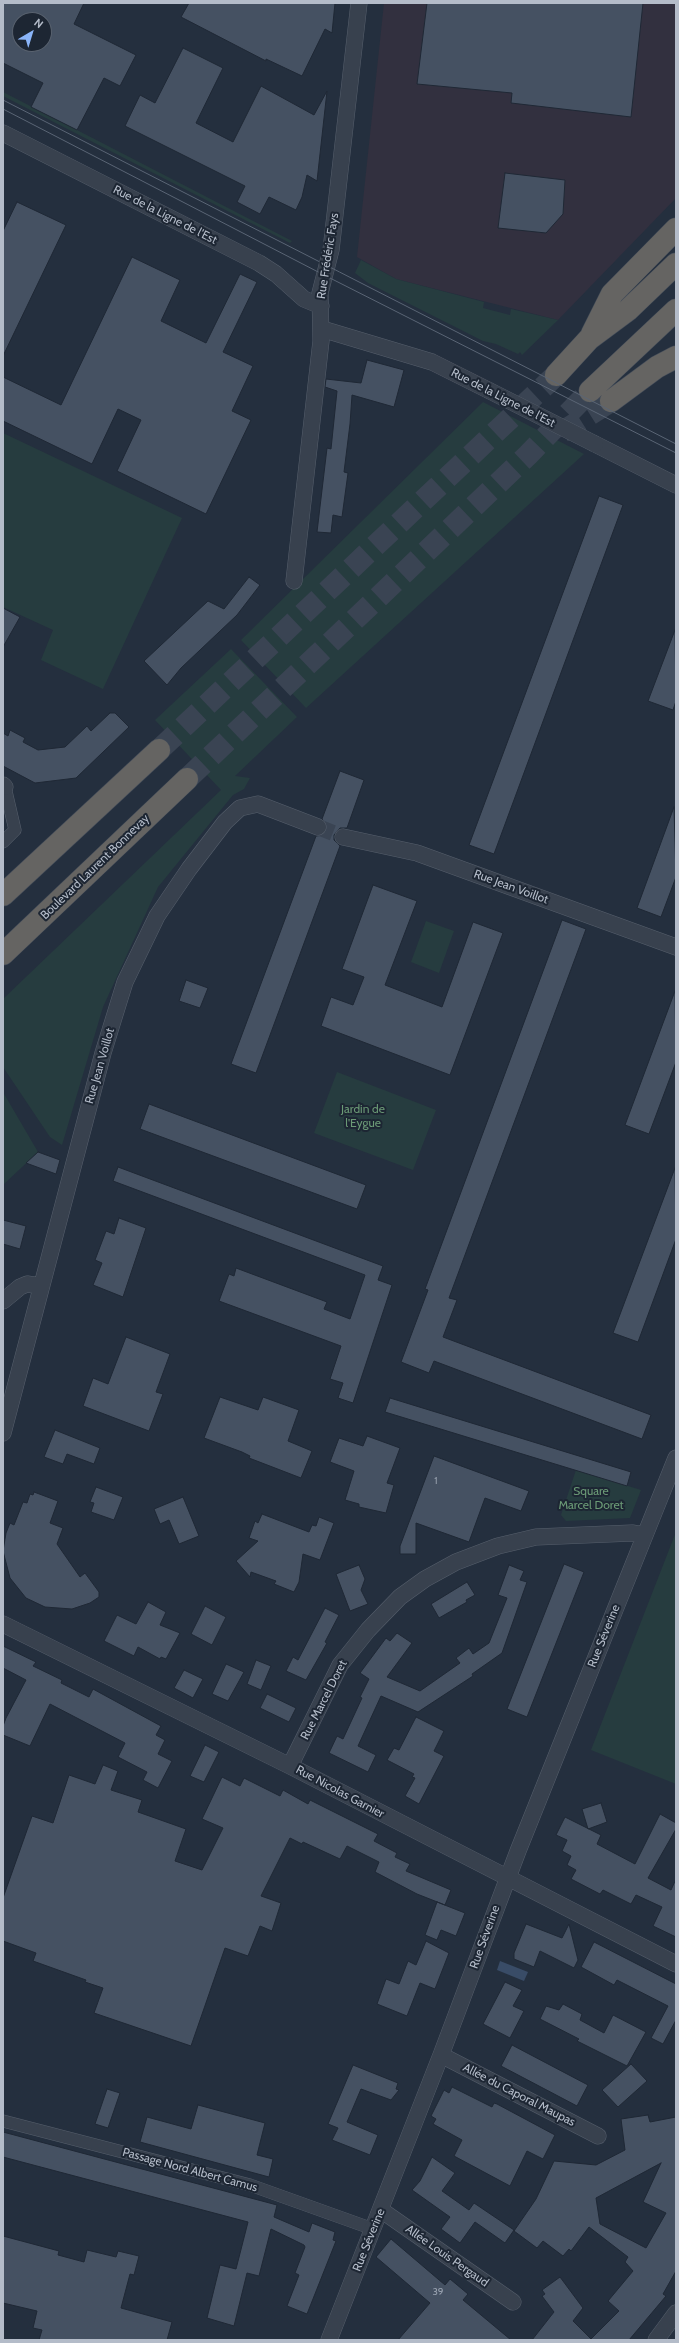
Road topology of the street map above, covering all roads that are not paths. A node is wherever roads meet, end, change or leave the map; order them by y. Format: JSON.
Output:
{"nodes":[{"id":1,"x":359,"y":3,"type":"edge"},
{"id":2,"x":3,"y":133,"type":"edge"},
{"id":3,"x":676,"y":229,"type":"edge"},
{"id":4,"x":676,"y":264,"type":"edge"},
{"id":5,"x":321,"y":306,"type":"junction"},
{"id":6,"x":676,"y":310,"type":"edge"},
{"id":7,"x":322,"y":329,"type":"junction"},
{"id":8,"x":589,"y":338,"type":"junction"},
{"id":9,"x":676,"y":357,"type":"edge"},
{"id":10,"x":556,"y":375,"type":"tunnel mouth"},
{"id":11,"x":590,"y":391,"type":"tunnel mouth"},
{"id":12,"x":611,"y":401,"type":"tunnel mouth"},
{"id":13,"x":676,"y":485,"type":"edge"},
{"id":14,"x":294,"y":581,"type":"dead end"},
{"id":15,"x":159,"y":750,"type":"tunnel mouth"},
{"id":16,"x":187,"y":779,"type":"tunnel mouth"},
{"id":17,"x":4,"y":786,"type":"edge"},
{"id":18,"x":318,"y":827,"type":"tunnel mouth"},
{"id":19,"x":344,"y":837,"type":"tunnel mouth"},
{"id":20,"x":3,"y":842,"type":"edge"},
{"id":21,"x":3,"y":895,"type":"edge"},
{"id":22,"x":676,"y":947,"type":"edge"},
{"id":23,"x":3,"y":954,"type":"edge"},
{"id":24,"x":41,"y":1286,"type":"junction"},
{"id":25,"x":3,"y":1300,"type":"edge"},
{"id":26,"x":3,"y":1433,"type":"edge"},
{"id":27,"x":676,"y":1458,"type":"edge"},
{"id":28,"x":644,"y":1535,"type":"junction"},
{"id":29,"x":3,"y":1624,"type":"edge"},
{"id":30,"x":290,"y":1766,"type":"junction"},
{"id":31,"x":507,"y":1879,"type":"junction"},
{"id":32,"x":676,"y":1964,"type":"edge"},
{"id":33,"x":441,"y":2055,"type":"junction"},
{"id":34,"x":3,"y":2121,"type":"edge"},
{"id":35,"x":598,"y":2136,"type":"dead end"},
{"id":36,"x":381,"y":2210,"type":"junction"},
{"id":37,"x":373,"y":2229,"type":"junction"},
{"id":38,"x":513,"y":2302,"type":"dead end"},
{"id":39,"x":676,"y":2313,"type":"edge"},
{"id":40,"x":329,"y":2340,"type":"edge"},
{"id":41,"x":656,"y":2340,"type":"edge"}],
"edges":[{"from":1,"to":5,"type":"street","name":"Rue Frédéric Fays"},
{"from":2,"to":5,"type":"street","name":"Rue de la Ligne de l'Est"},
{"from":3,"to":8,"type":"highway"},
{"from":4,"to":8,"type":"highway"},
{"from":5,"to":7,"type":"street","name":"Rue Frédéric Fays"},
{"from":6,"to":11,"type":"highway"},
{"from":7,"to":13,"type":"street","name":"Rue de la Ligne de l'Est","bridge":true},
{"from":7,"to":14,"type":"street","name":"Rue Frédéric Fays"},
{"from":8,"to":10,"type":"highway"},
{"from":9,"to":12,"type":"highway"},
{"from":15,"to":21,"type":"highway"},
{"from":16,"to":23,"type":"highway","name":"Boulevard Laurent Bonnevay"},
{"from":17,"to":20,"type":"street"},
{"from":18,"to":24,"type":"street","name":"Rue Jean Voillot"},
{"from":19,"to":22,"type":"street","name":"Rue Jean Voillot"},
{"from":24,"to":25,"type":"street"},
{"from":24,"to":26,"type":"street","name":"Rue Jean Voillot"},
{"from":27,"to":28,"type":"street","name":"Rue Séverine"},
{"from":28,"to":30,"type":"street","name":"Rue Marcel Doret"},
{"from":28,"to":31,"type":"street","name":"Rue Séverine"},
{"from":29,"to":30,"type":"street","name":"Rue Nicolas Garnier"},
{"from":30,"to":31,"type":"street","name":"Rue Nicolas Garnier"},
{"from":31,"to":32,"type":"street","name":"Rue Nicolas Garnier"},
{"from":31,"to":33,"type":"street","name":"Rue Séverine"},
{"from":33,"to":35,"type":"street","name":"Allée du Caporal Maupas"},
{"from":33,"to":36,"type":"street","name":"Rue Séverine"},
{"from":34,"to":37,"type":"street","name":"Passage Nord Albert Camus"},
{"from":36,"to":37,"type":"street","name":"Rue Séverine"},
{"from":36,"to":38,"type":"street","name":"Allée Louis Pergaud"},
{"from":37,"to":40,"type":"street","name":"Rue Séverine"},
{"from":39,"to":41,"type":"street"}]}
